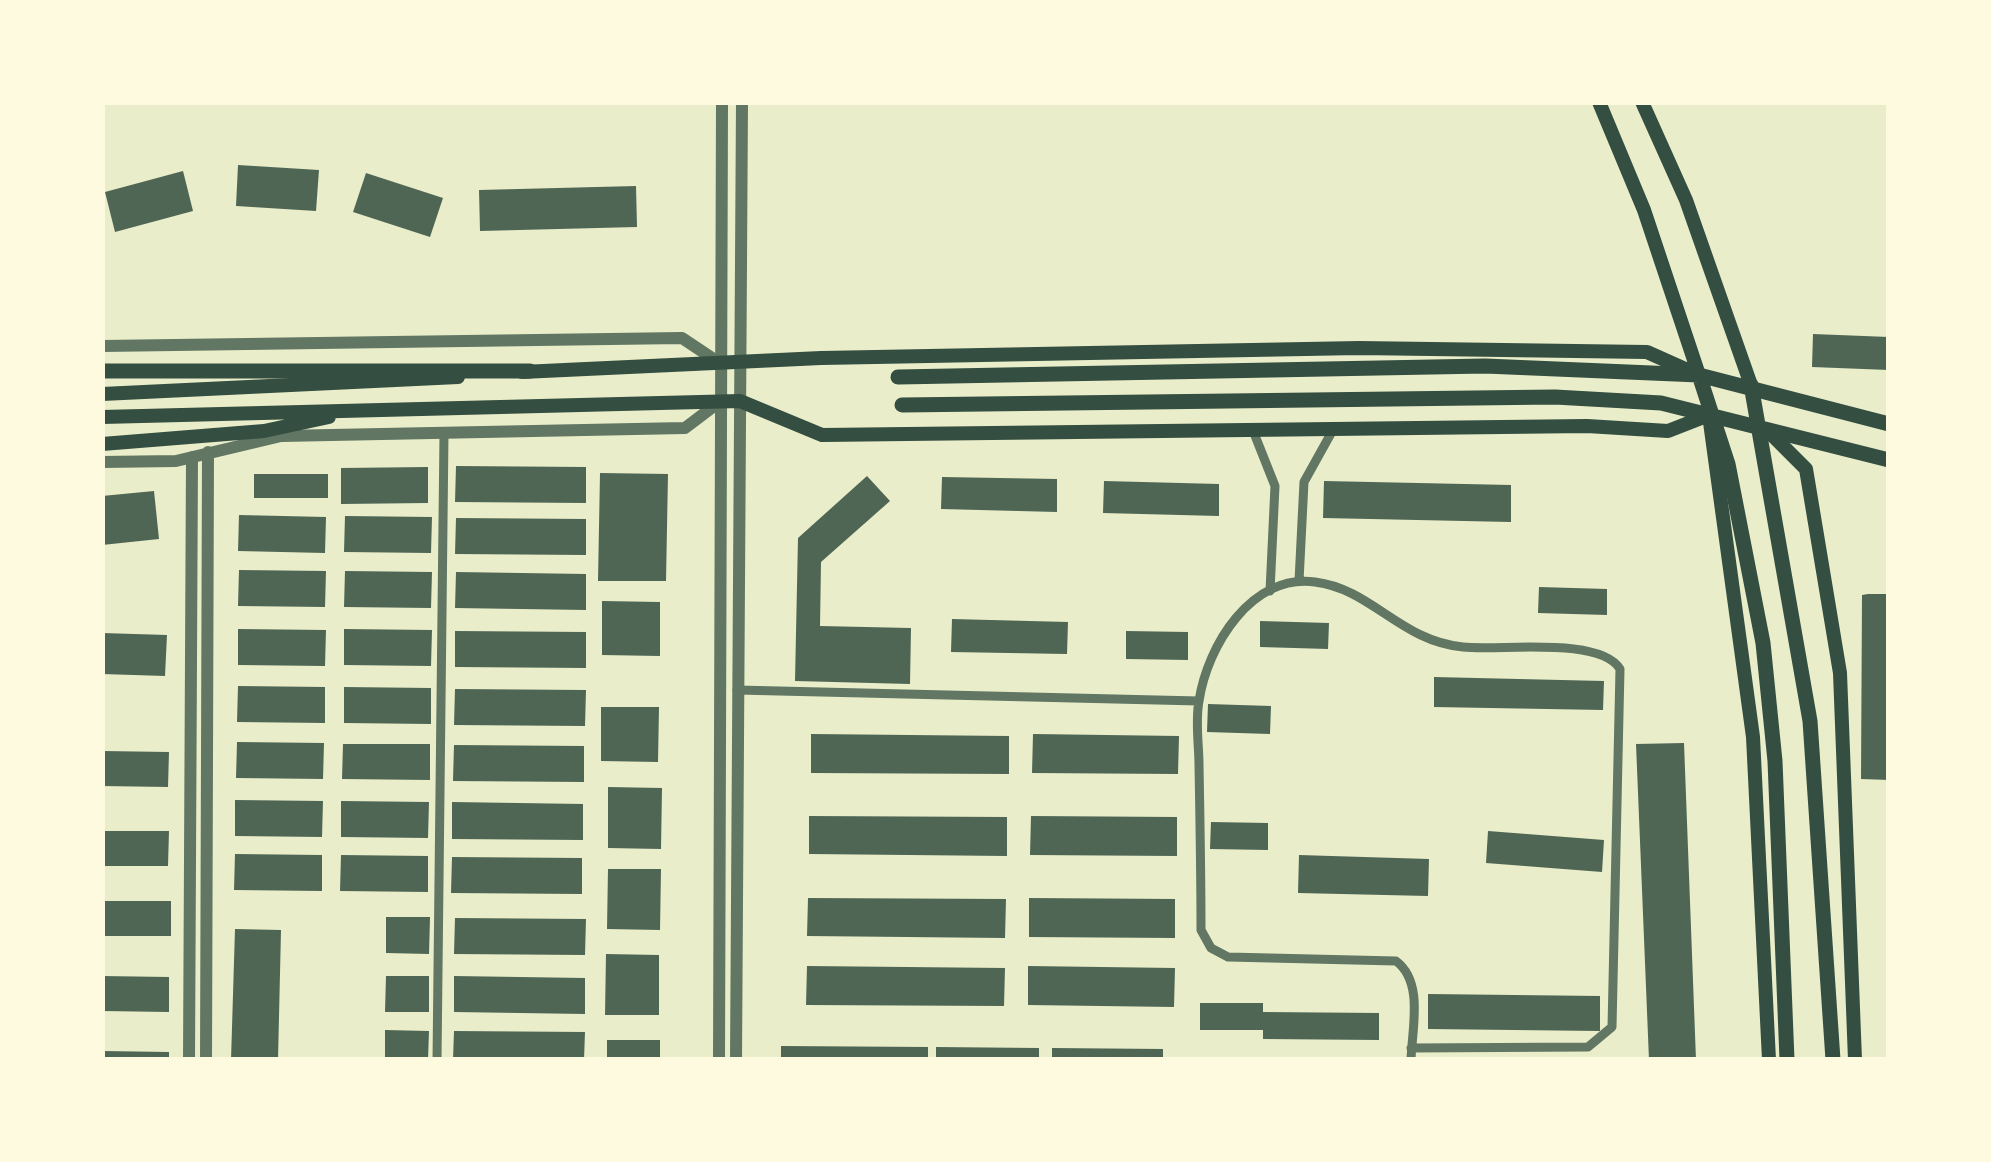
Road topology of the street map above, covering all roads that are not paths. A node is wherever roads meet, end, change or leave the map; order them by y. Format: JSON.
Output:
{"nodes":[{"id":1,"x":722,"y":102,"type":"edge"},
{"id":2,"x":742,"y":102,"type":"edge"},
{"id":3,"x":1599,"y":102,"type":"edge"},
{"id":4,"x":1642,"y":102,"type":"edge"},
{"id":5,"x":102,"y":346,"type":"edge"},
{"id":6,"x":739,"y":363,"type":"junction"},
{"id":7,"x":722,"y":364,"type":"junction"},
{"id":8,"x":102,"y":371,"type":"edge"},
{"id":9,"x":530,"y":371,"type":"junction"},
{"id":10,"x":1699,"y":375,"type":"junction"},
{"id":11,"x":898,"y":377,"type":"dead end"},
{"id":12,"x":1750,"y":385,"type":"junction"},
{"id":13,"x":102,"y":394,"type":"edge"},
{"id":14,"x":722,"y":400,"type":"junction"},
{"id":15,"x":740,"y":400,"type":"junction"},
{"id":16,"x":902,"y":405,"type":"dead end"},
{"id":17,"x":367,"y":410,"type":"junction"},
{"id":18,"x":1709,"y":415,"type":"junction"},
{"id":19,"x":102,"y":417,"type":"edge"},
{"id":20,"x":1761,"y":424,"type":"junction"},
{"id":21,"x":1889,"y":424,"type":"edge"},
{"id":22,"x":1252,"y":428,"type":"junction"},
{"id":23,"x":1334,"y":428,"type":"junction"},
{"id":24,"x":443,"y":433,"type":"junction"},
{"id":25,"x":102,"y":445,"type":"edge"},
{"id":26,"x":208,"y":452,"type":"junction"},
{"id":27,"x":192,"y":457,"type":"junction"},
{"id":28,"x":1889,"y":460,"type":"edge"},
{"id":29,"x":102,"y":462,"type":"edge"},
{"id":30,"x":1299,"y":581,"type":"junction"},
{"id":31,"x":1270,"y":591,"type":"junction"},
{"id":32,"x":737,"y":690,"type":"junction"},
{"id":33,"x":1198,"y":701,"type":"junction"},
{"id":34,"x":1411,"y":1054,"type":"edge"},
{"id":35,"x":189,"y":1060,"type":"edge"},
{"id":36,"x":206,"y":1060,"type":"edge"},
{"id":37,"x":437,"y":1060,"type":"edge"},
{"id":38,"x":719,"y":1060,"type":"edge"},
{"id":39,"x":736,"y":1060,"type":"edge"},
{"id":40,"x":1768,"y":1060,"type":"edge"},
{"id":41,"x":1787,"y":1060,"type":"edge"},
{"id":42,"x":1833,"y":1060,"type":"edge"},
{"id":43,"x":1855,"y":1060,"type":"edge"}],
"edges":[{"from":1,"to":7,"type":"street"},
{"from":2,"to":6,"type":"street"},
{"from":3,"to":10,"type":"main road"},
{"from":4,"to":12,"type":"main road"},
{"from":5,"to":7,"type":"street"},
{"from":6,"to":7,"type":"main road"},
{"from":6,"to":10,"type":"main road"},
{"from":6,"to":15,"type":"street"},
{"from":7,"to":9,"type":"main road"},
{"from":7,"to":14,"type":"street"},
{"from":8,"to":9,"type":"main road"},
{"from":9,"to":13,"type":"main road"},
{"from":10,"to":11,"type":"main road"},
{"from":10,"to":12,"type":"main road"},
{"from":10,"to":18,"type":"main road"},
{"from":12,"to":20,"type":"main road"},
{"from":12,"to":21,"type":"main road"},
{"from":14,"to":15,"type":"main road"},
{"from":14,"to":17,"type":"main road"},
{"from":14,"to":24,"type":"street"},
{"from":14,"to":38,"type":"street"},
{"from":15,"to":22,"type":"main road"},
{"from":15,"to":32,"type":"street"},
{"from":16,"to":18,"type":"main road"},
{"from":17,"to":19,"type":"main road"},
{"from":17,"to":25,"type":"main road"},
{"from":18,"to":20,"type":"main road"},
{"from":18,"to":23,"type":"main road"},
{"from":18,"to":40,"type":"main road"},
{"from":18,"to":41,"type":"main road"},
{"from":20,"to":28,"type":"main road"},
{"from":20,"to":42,"type":"main road"},
{"from":20,"to":43,"type":"main road"},
{"from":22,"to":23,"type":"main road"},
{"from":22,"to":31,"type":"street"},
{"from":23,"to":30,"type":"street"},
{"from":24,"to":26,"type":"street"},
{"from":24,"to":37,"type":"street"},
{"from":26,"to":27,"type":"street"},
{"from":26,"to":36,"type":"street"},
{"from":27,"to":29,"type":"street"},
{"from":27,"to":35,"type":"street"},
{"from":30,"to":31,"type":"street"},
{"from":30,"to":34,"type":"street"},
{"from":31,"to":33,"type":"street"},
{"from":32,"to":33,"type":"street"},
{"from":32,"to":39,"type":"street"},
{"from":33,"to":34,"type":"street"}]}
